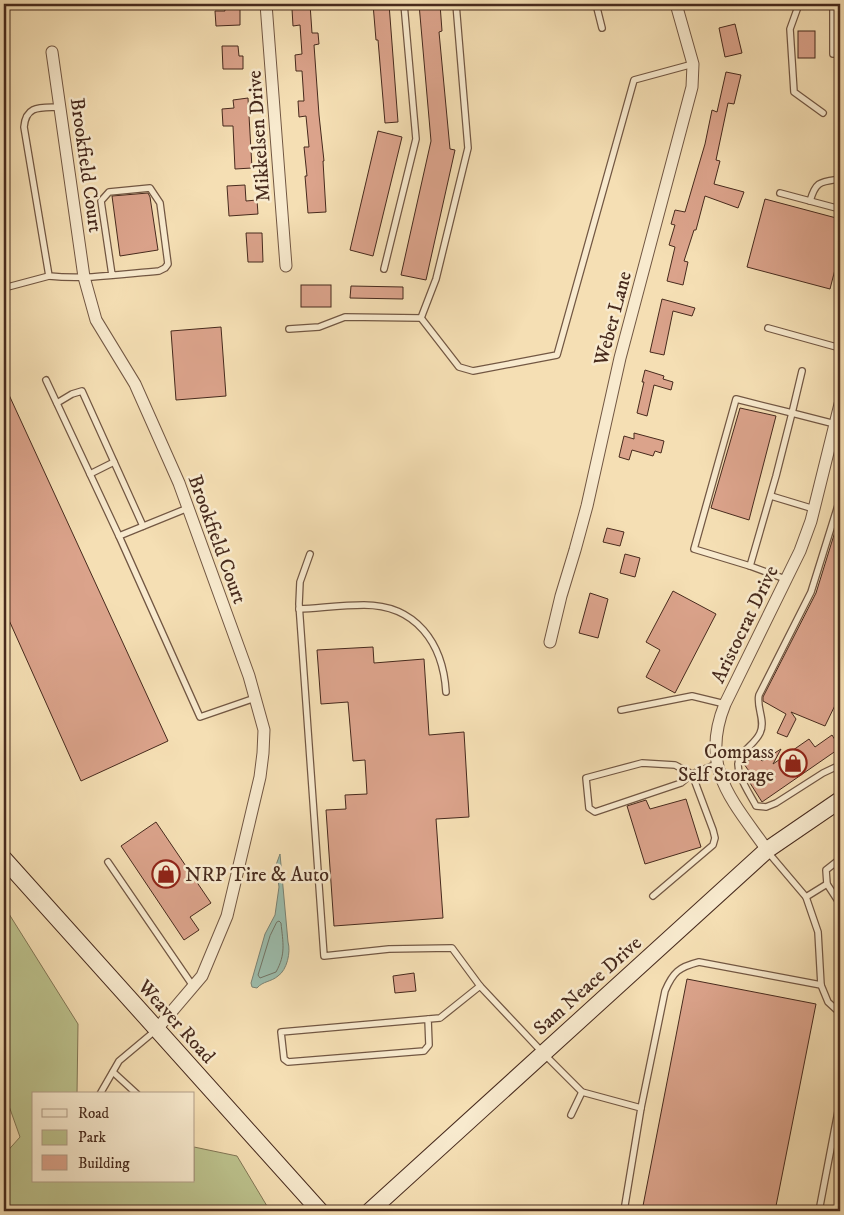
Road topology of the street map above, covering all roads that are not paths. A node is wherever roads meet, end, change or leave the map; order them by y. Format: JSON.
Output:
{"nodes":[{"id":1,"x":266,"y":4,"type":"edge"},
{"id":2,"x":404,"y":4,"type":"edge"},
{"id":3,"x":456,"y":4,"type":"edge"},
{"id":4,"x":596,"y":4,"type":"edge"},
{"id":5,"x":676,"y":4,"type":"edge"},
{"id":6,"x":799,"y":4,"type":"edge"},
{"id":7,"x":833,"y":4,"type":"edge"},
{"id":8,"x":602,"y":28,"type":"dead end"},
{"id":9,"x":52,"y":52,"type":"dead end"},
{"id":10,"x":833,"y":54,"type":"dead end"},
{"id":11,"x":693,"y":64,"type":"junction"},
{"id":12,"x":60,"y":107,"type":"junction"},
{"id":13,"x":822,"y":113,"type":"dead end"},
{"id":14,"x":840,"y":180,"type":"edge"},
{"id":15,"x":780,"y":194,"type":"dead end"},
{"id":16,"x":810,"y":201,"type":"junction"},
{"id":17,"x":840,"y":210,"type":"edge"},
{"id":18,"x":286,"y":266,"type":"dead end"},
{"id":19,"x":384,"y":268,"type":"dead end"},
{"id":20,"x":112,"y":275,"type":"junction"},
{"id":21,"x":50,"y":276,"type":"junction"},
{"id":22,"x":84,"y":277,"type":"junction"},
{"id":23,"x":4,"y":288,"type":"edge"},
{"id":24,"x":421,"y":318,"type":"junction"},
{"id":25,"x":768,"y":328,"type":"dead end"},
{"id":26,"x":289,"y":329,"type":"dead end"},
{"id":27,"x":840,"y":348,"type":"edge"},
{"id":28,"x":802,"y":371,"type":"dead end"},
{"id":29,"x":46,"y":380,"type":"dead end"},
{"id":30,"x":57,"y":403,"type":"junction"},
{"id":31,"x":840,"y":404,"type":"edge"},
{"id":32,"x":792,"y":414,"type":"junction"},
{"id":33,"x":835,"y":424,"type":"junction"},
{"id":34,"x":114,"y":462,"type":"junction"},
{"id":35,"x":90,"y":474,"type":"junction"},
{"id":36,"x":770,"y":496,"type":"junction"},
{"id":37,"x":840,"y":499,"type":"edge"},
{"id":38,"x":188,"y":508,"type":"junction"},
{"id":39,"x":814,"y":509,"type":"junction"},
{"id":40,"x":143,"y":526,"type":"junction"},
{"id":41,"x":119,"y":536,"type":"junction"},
{"id":42,"x":310,"y":554,"type":"dead end"},
{"id":43,"x":750,"y":566,"type":"junction"},
{"id":44,"x":788,"y":580,"type":"junction"},
{"id":45,"x":299,"y":609,"type":"junction"},
{"id":46,"x":550,"y":642,"type":"dead end"},
{"id":47,"x":446,"y":692,"type":"dead end"},
{"id":48,"x":255,"y":698,"type":"junction"},
{"id":49,"x":726,"y":704,"type":"junction"},
{"id":50,"x":621,"y":710,"type":"dead end"},
{"id":51,"x":717,"y":764,"type":"junction"},
{"id":52,"x":840,"y":765,"type":"edge"},
{"id":53,"x":692,"y":774,"type":"junction"},
{"id":54,"x":840,"y":800,"type":"edge"},
{"id":55,"x":767,"y":850,"type":"junction"},
{"id":56,"x":4,"y":859,"type":"edge"},
{"id":57,"x":840,"y":860,"type":"edge"},
{"id":58,"x":108,"y":862,"type":"dead end"},
{"id":59,"x":827,"y":884,"type":"junction"},
{"id":60,"x":653,"y":896,"type":"dead end"},
{"id":61,"x":806,"y":897,"type":"junction"},
{"id":62,"x":840,"y":904,"type":"edge"},
{"id":63,"x":821,"y":985,"type":"junction"},
{"id":64,"x":193,"y":986,"type":"junction"},
{"id":65,"x":480,"y":986,"type":"junction"},
{"id":66,"x":840,"y":1013,"type":"edge"},
{"id":67,"x":428,"y":1020,"type":"junction"},
{"id":68,"x":156,"y":1030,"type":"junction"},
{"id":69,"x":543,"y":1053,"type":"junction"},
{"id":70,"x":113,"y":1072,"type":"junction"},
{"id":71,"x":101,"y":1092,"type":"edge"},
{"id":72,"x":136,"y":1092,"type":"edge"},
{"id":73,"x":582,"y":1092,"type":"junction"},
{"id":74,"x":840,"y":1101,"type":"edge"},
{"id":75,"x":641,"y":1108,"type":"junction"},
{"id":76,"x":571,"y":1115,"type":"dead end"},
{"id":77,"x":320,"y":1211,"type":"edge"},
{"id":78,"x":370,"y":1211,"type":"edge"},
{"id":79,"x":624,"y":1211,"type":"edge"},
{"id":80,"x":819,"y":1211,"type":"edge"}],
"edges":[{"from":1,"to":18,"type":"street","name":"Mikkelsen Drive"},
{"from":2,"to":19,"type":"lane"},
{"from":3,"to":24,"type":"lane"},
{"from":4,"to":8,"type":"lane"},
{"from":5,"to":11,"type":"street","name":"Weber Lane"},
{"from":6,"to":13,"type":"lane"},
{"from":7,"to":10,"type":"lane"},
{"from":9,"to":12,"type":"street","name":"Brookfield Court"},
{"from":11,"to":24,"type":"lane"},
{"from":11,"to":46,"type":"street","name":"Weber Lane"},
{"from":12,"to":21,"type":"lane"},
{"from":12,"to":22,"type":"street","name":"Brookfield Court"},
{"from":14,"to":16,"type":"lane"},
{"from":15,"to":16,"type":"lane"},
{"from":16,"to":17,"type":"lane"},
{"from":20,"to":20,"type":"lane"},
{"from":20,"to":22,"type":"lane"},
{"from":21,"to":22,"type":"lane"},
{"from":21,"to":23,"type":"lane"},
{"from":22,"to":38,"type":"street","name":"Brookfield Court"},
{"from":24,"to":26,"type":"lane"},
{"from":25,"to":27,"type":"lane"},
{"from":28,"to":32,"type":"lane"},
{"from":29,"to":30,"type":"lane"},
{"from":30,"to":34,"type":"lane"},
{"from":30,"to":35,"type":"lane"},
{"from":31,"to":33,"type":"street","name":"Aristocrat Drive"},
{"from":32,"to":33,"type":"lane"},
{"from":32,"to":36,"type":"lane"},
{"from":32,"to":43,"type":"lane"},
{"from":33,"to":39,"type":"street","name":"Aristocrat Drive"},
{"from":34,"to":35,"type":"lane"},
{"from":34,"to":40,"type":"lane"},
{"from":35,"to":41,"type":"lane"},
{"from":36,"to":39,"type":"lane"},
{"from":36,"to":43,"type":"lane"},
{"from":37,"to":52,"type":"lane"},
{"from":38,"to":40,"type":"lane"},
{"from":38,"to":48,"type":"street","name":"Brookfield Court"},
{"from":39,"to":44,"type":"street","name":"Aristocrat Drive"},
{"from":40,"to":41,"type":"lane"},
{"from":41,"to":48,"type":"lane"},
{"from":42,"to":45,"type":"lane"},
{"from":43,"to":44,"type":"lane"},
{"from":44,"to":49,"type":"street","name":"Aristocrat Drive"},
{"from":45,"to":47,"type":"lane"},
{"from":45,"to":65,"type":"lane"},
{"from":48,"to":64,"type":"street","name":"Brookfield Court"},
{"from":49,"to":50,"type":"lane"},
{"from":49,"to":51,"type":"street","name":"Aristocrat Drive"},
{"from":51,"to":53,"type":"lane"},
{"from":51,"to":55,"type":"street","name":"Aristocrat Drive"},
{"from":53,"to":53,"type":"lane"},
{"from":53,"to":60,"type":"lane"},
{"from":54,"to":55,"type":"street","name":"Sam Neace Drive"},
{"from":55,"to":61,"type":"lane"},
{"from":55,"to":69,"type":"street","name":"Sam Neace Drive"},
{"from":56,"to":68,"type":"street","name":"Weaver Road"},
{"from":57,"to":59,"type":"lane"},
{"from":58,"to":64,"type":"lane"},
{"from":59,"to":61,"type":"lane"},
{"from":59,"to":62,"type":"lane"},
{"from":61,"to":63,"type":"lane"},
{"from":63,"to":66,"type":"lane"},
{"from":63,"to":75,"type":"lane"},
{"from":64,"to":68,"type":"street","name":"Brookfield Court"},
{"from":65,"to":67,"type":"lane"},
{"from":65,"to":69,"type":"lane"},
{"from":67,"to":67,"type":"lane"},
{"from":68,"to":70,"type":"lane"},
{"from":68,"to":77,"type":"street","name":"Weaver Road"},
{"from":69,"to":73,"type":"lane"},
{"from":69,"to":78,"type":"street","name":"Sam Neace Drive"},
{"from":70,"to":71,"type":"lane"},
{"from":70,"to":72,"type":"lane"},
{"from":73,"to":75,"type":"lane"},
{"from":73,"to":76,"type":"lane"},
{"from":74,"to":80,"type":"lane"},
{"from":75,"to":79,"type":"lane"}]}
